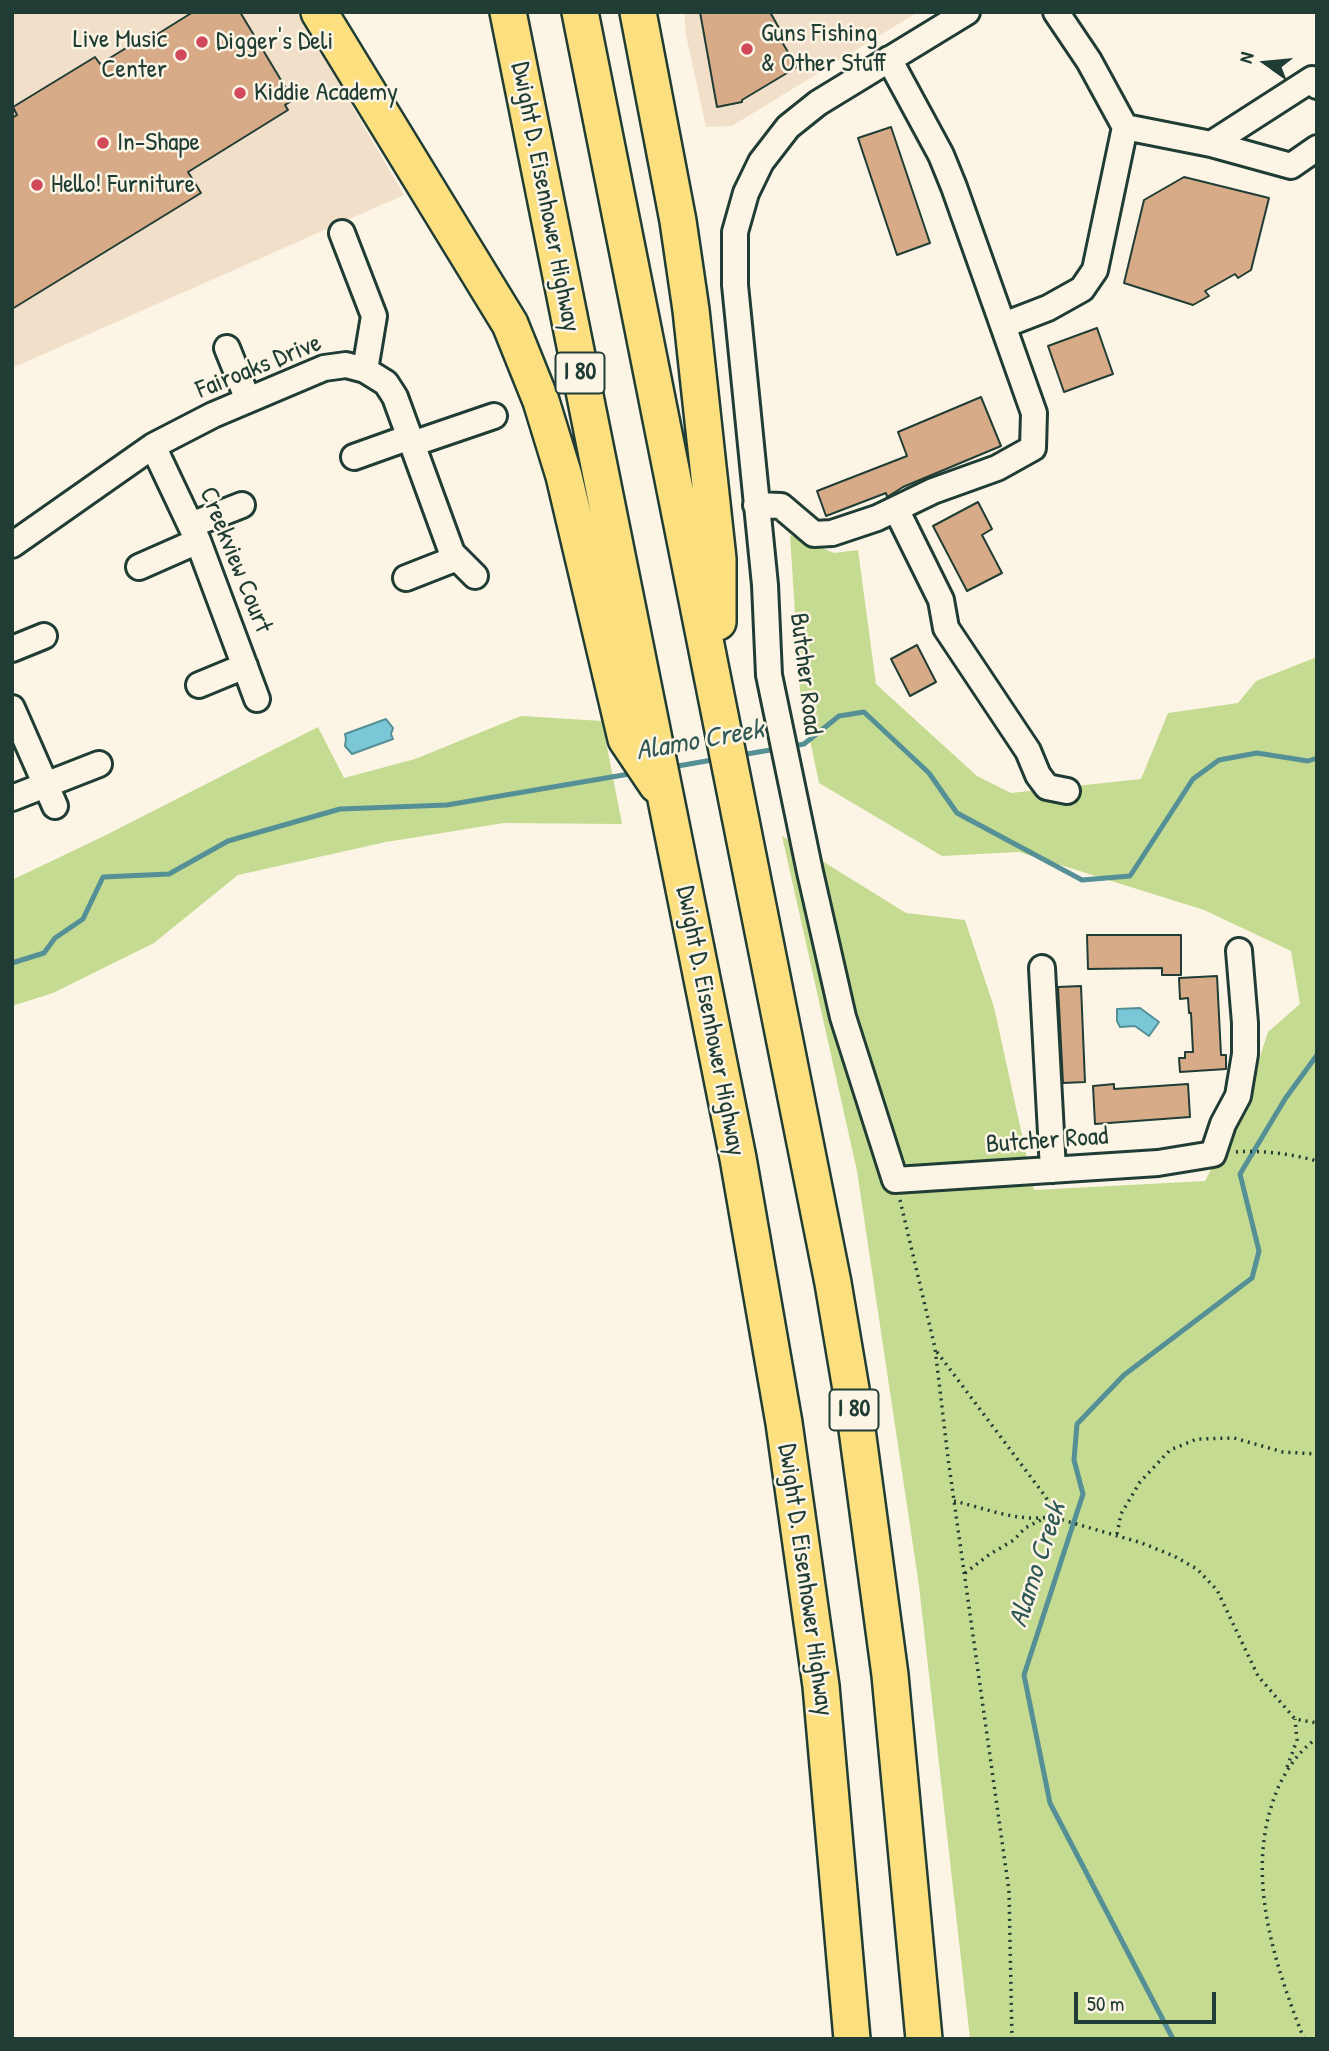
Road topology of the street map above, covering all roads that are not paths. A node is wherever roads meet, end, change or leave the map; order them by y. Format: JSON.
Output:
{"nodes":[{"id":1,"x":319,"y":12,"type":"edge"},
{"id":2,"x":508,"y":12,"type":"edge"},
{"id":3,"x":580,"y":12,"type":"edge"},
{"id":4,"x":967,"y":12,"type":"edge"},
{"id":5,"x":1056,"y":12,"type":"edge"},
{"id":6,"x":637,"y":16,"type":"edge"},
{"id":7,"x":889,"y":59,"type":"junction"},
{"id":8,"x":1317,"y":86,"type":"edge"},
{"id":9,"x":1125,"y":127,"type":"junction"},
{"id":10,"x":1211,"y":144,"type":"junction"},
{"id":11,"x":1317,"y":148,"type":"edge"},
{"id":12,"x":342,"y":233,"type":"dead end"},
{"id":13,"x":1004,"y":325,"type":"junction"},
{"id":14,"x":227,"y":348,"type":"dead end"},
{"id":15,"x":365,"y":370,"type":"junction"},
{"id":16,"x":248,"y":400,"type":"junction"},
{"id":17,"x":494,"y":416,"type":"dead end"},
{"id":18,"x":411,"y":441,"type":"junction"},
{"id":19,"x":153,"y":446,"type":"junction"},
{"id":20,"x":354,"y":457,"type":"dead end"},
{"id":21,"x":242,"y":505,"type":"dead end"},
{"id":22,"x":756,"y":505,"type":"junction"},
{"id":23,"x":896,"y":509,"type":"junction"},
{"id":24,"x":195,"y":533,"type":"junction"},
{"id":25,"x":12,"y":545,"type":"edge"},
{"id":26,"x":457,"y":558,"type":"junction"},
{"id":27,"x":139,"y":568,"type":"dead end"},
{"id":28,"x":475,"y":576,"type":"dead end"},
{"id":29,"x":406,"y":578,"type":"dead end"},
{"id":30,"x":44,"y":636,"type":"dead end"},
{"id":31,"x":12,"y":649,"type":"edge"},
{"id":32,"x":245,"y":666,"type":"junction"},
{"id":33,"x":199,"y":685,"type":"dead end"},
{"id":34,"x":257,"y":699,"type":"dead end"},
{"id":35,"x":12,"y":708,"type":"edge"},
{"id":36,"x":721,"y":712,"type":"junction"},
{"id":37,"x":640,"y":737,"type":"junction"},
{"id":38,"x":99,"y":764,"type":"dead end"},
{"id":39,"x":1067,"y":791,"type":"dead end"},
{"id":40,"x":50,"y":795,"type":"junction"},
{"id":41,"x":12,"y":798,"type":"edge"},
{"id":42,"x":1239,"y":951,"type":"dead end"},
{"id":43,"x":1042,"y":968,"type":"dead end"},
{"id":44,"x":1053,"y":1170,"type":"junction"},
{"id":45,"x":852,"y":2039,"type":"edge"},
{"id":46,"x":924,"y":2039,"type":"edge"}],
"edges":[{"from":1,"to":37,"type":"highway"},
{"from":2,"to":37,"type":"highway","name":"Dwight D. Eisenhower Highway","number":"I 80"},
{"from":3,"to":36,"type":"highway","number":"I 80"},
{"from":4,"to":7,"type":"street","name":"Butcher Road"},
{"from":5,"to":9,"type":"street"},
{"from":6,"to":36,"type":"highway"},
{"from":7,"to":13,"type":"street"},
{"from":7,"to":22,"type":"street","name":"Butcher Road"},
{"from":8,"to":10,"type":"street"},
{"from":9,"to":10,"type":"street"},
{"from":9,"to":13,"type":"street"},
{"from":10,"to":11,"type":"street"},
{"from":12,"to":15,"type":"street"},
{"from":13,"to":23,"type":"street"},
{"from":14,"to":16,"type":"street"},
{"from":15,"to":16,"type":"street","name":"Fairoaks Drive"},
{"from":15,"to":18,"type":"street"},
{"from":16,"to":19,"type":"street","name":"Fairoaks Drive"},
{"from":17,"to":18,"type":"street"},
{"from":18,"to":20,"type":"street"},
{"from":18,"to":26,"type":"street"},
{"from":19,"to":24,"type":"street","name":"Creekview Court"},
{"from":19,"to":25,"type":"street","name":"Fairoaks Drive"},
{"from":21,"to":24,"type":"street"},
{"from":22,"to":23,"type":"street"},
{"from":22,"to":44,"type":"street","name":"Butcher Road"},
{"from":23,"to":39,"type":"street"},
{"from":24,"to":27,"type":"street"},
{"from":24,"to":32,"type":"street","name":"Creekview Court"},
{"from":26,"to":28,"type":"street"},
{"from":26,"to":29,"type":"street"},
{"from":30,"to":31,"type":"street"},
{"from":32,"to":33,"type":"street"},
{"from":32,"to":34,"type":"street","name":"Creekview Court"},
{"from":35,"to":40,"type":"street"},
{"from":36,"to":46,"type":"highway","number":"I 80"},
{"from":37,"to":45,"type":"highway","name":"Dwight D. Eisenhower Highway"},
{"from":38,"to":40,"type":"street"},
{"from":40,"to":41,"type":"street"},
{"from":42,"to":44,"type":"street","name":"Butcher Road"},
{"from":43,"to":44,"type":"street"}]}
